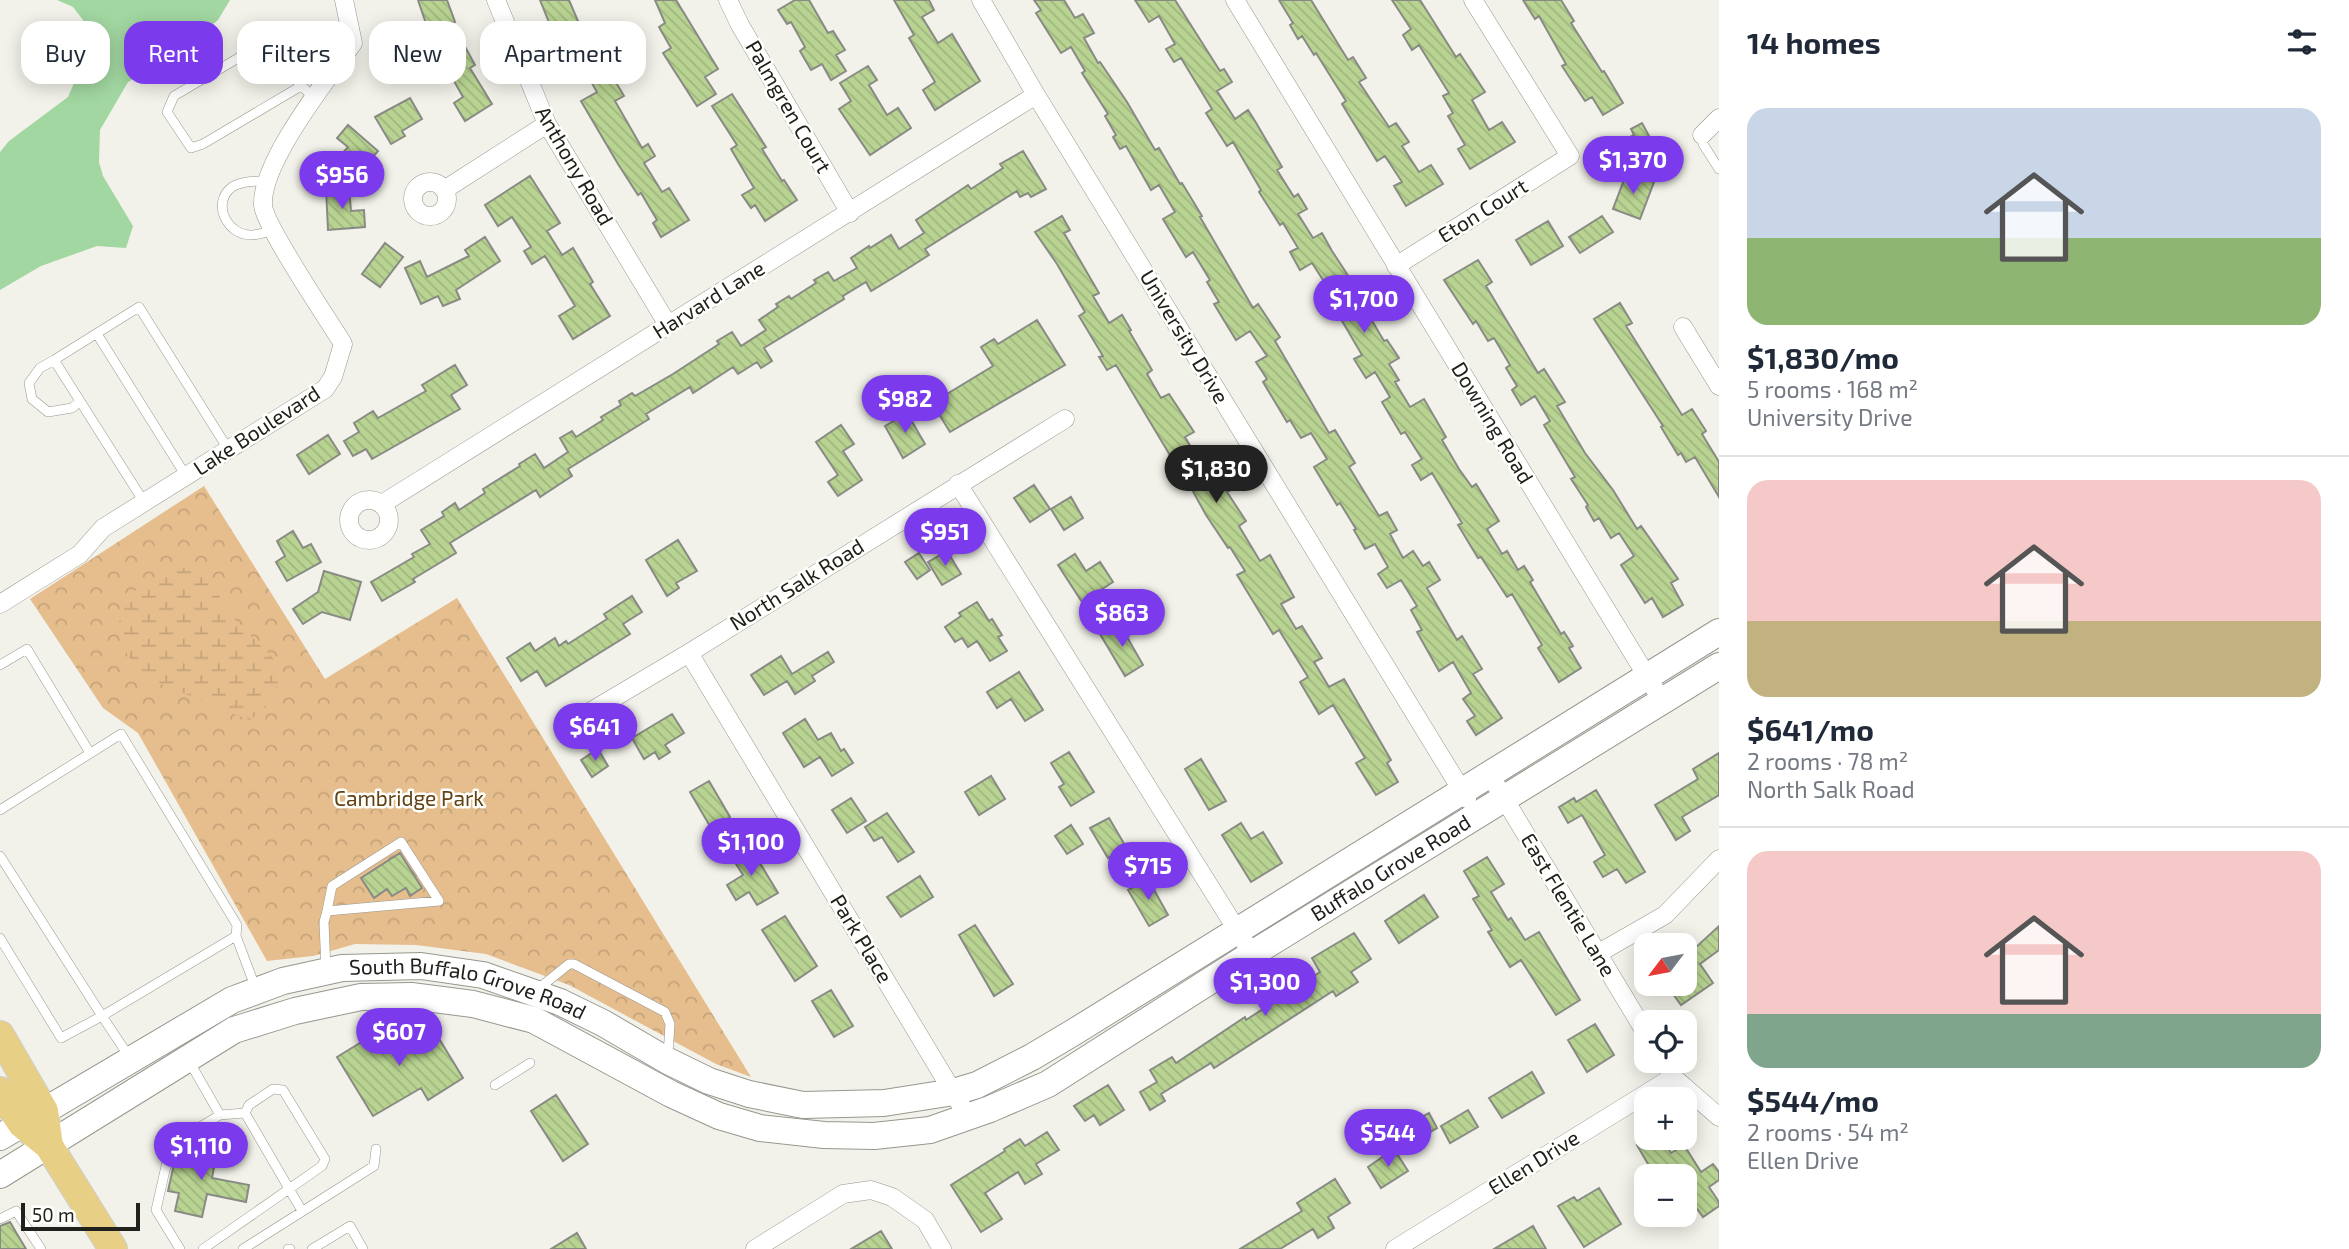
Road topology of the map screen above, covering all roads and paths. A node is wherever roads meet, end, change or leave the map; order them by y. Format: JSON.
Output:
{"nodes":[{"id":1,"x":344,"y":0,"type":"edge"},
{"id":2,"x":496,"y":0,"type":"edge"},
{"id":3,"x":728,"y":0,"type":"edge"},
{"id":4,"x":981,"y":0,"type":"edge"},
{"id":5,"x":1235,"y":0,"type":"edge"},
{"id":6,"x":1473,"y":0,"type":"edge"},
{"id":7,"x":301,"y":86,"type":"junction"},
{"id":8,"x":1036,"y":95,"type":"junction"},
{"id":9,"x":315,"y":99,"type":"junction"},
{"id":10,"x":1719,"y":118,"type":"edge"},
{"id":11,"x":547,"y":124,"type":"junction"},
{"id":12,"x":1702,"y":135,"type":"joint"},
{"id":13,"x":1719,"y":169,"type":"edge"},
{"id":14,"x":265,"y":181,"type":"junction"},
{"id":15,"x":444,"y":190,"type":"dead end"},
{"id":16,"x":850,"y":213,"type":"junction"},
{"id":17,"x":274,"y":230,"type":"junction"},
{"id":18,"x":1396,"y":266,"type":"junction"},
{"id":19,"x":668,"y":325,"type":"junction"},
{"id":20,"x":1683,"y":327,"type":"dead end"},
{"id":21,"x":97,"y":334,"type":"junction"},
{"id":22,"x":54,"y":360,"type":"junction"},
{"id":23,"x":1719,"y":386,"type":"edge"},
{"id":24,"x":80,"y":401,"type":"junction"},
{"id":25,"x":1065,"y":419,"type":"dead end"},
{"id":26,"x":228,"y":449,"type":"junction"},
{"id":27,"x":186,"y":476,"type":"junction"},
{"id":28,"x":958,"y":484,"type":"junction"},
{"id":29,"x":144,"y":502,"type":"junction"},
{"id":30,"x":382,"y":504,"type":"dead end"},
{"id":31,"x":0,"y":604,"type":"edge"},
{"id":32,"x":1719,"y":632,"type":"edge"},
{"id":33,"x":689,"y":653,"type":"junction"},
{"id":34,"x":0,"y":665,"type":"edge"},
{"id":35,"x":1719,"y":666,"type":"edge"},
{"id":36,"x":1647,"y":677,"type":"junction"},
{"id":37,"x":1662,"y":701,"type":"junction"},
{"id":38,"x":563,"y":728,"type":"dead end"},
{"id":39,"x":90,"y":753,"type":"junction"},
{"id":40,"x":1490,"y":775,"type":"junction"},
{"id":41,"x":1463,"y":792,"type":"junction"},
{"id":42,"x":1505,"y":800,"type":"junction"},
{"id":43,"x":0,"y":810,"type":"edge"},
{"id":44,"x":1478,"y":816,"type":"junction"},
{"id":45,"x":0,"y":856,"type":"edge"},
{"id":46,"x":1719,"y":859,"type":"edge"},
{"id":47,"x":327,"y":911,"type":"junction"},
{"id":48,"x":1238,"y":931,"type":"junction"},
{"id":49,"x":236,"y":936,"type":"junction"},
{"id":50,"x":0,"y":938,"type":"edge"},
{"id":51,"x":1252,"y":954,"type":"junction"},
{"id":52,"x":1597,"y":954,"type":"junction"},
{"id":53,"x":326,"y":972,"type":"junction"},
{"id":54,"x":256,"y":991,"type":"junction"},
{"id":55,"x":533,"y":993,"type":"junction"},
{"id":56,"x":1634,"y":1014,"type":"edge"},
{"id":57,"x":103,"y":1016,"type":"junction"},
{"id":58,"x":0,"y":1035,"type":"edge"},
{"id":59,"x":187,"y":1058,"type":"junction"},
{"id":60,"x":131,"y":1060,"type":"junction"},
{"id":61,"x":668,"y":1061,"type":"junction"},
{"id":62,"x":530,"y":1063,"type":"dead end"},
{"id":63,"x":1671,"y":1073,"type":"edge"},
{"id":64,"x":1673,"y":1077,"type":"junction"},
{"id":65,"x":495,"y":1085,"type":"dead end"},
{"id":66,"x":0,"y":1091,"type":"edge"},
{"id":67,"x":954,"y":1092,"type":"junction"},
{"id":68,"x":245,"y":1113,"type":"junction"},
{"id":69,"x":220,"y":1115,"type":"junction"},
{"id":70,"x":1719,"y":1116,"type":"edge"},
{"id":71,"x":968,"y":1117,"type":"junction"},
{"id":72,"x":22,"y":1124,"type":"edge"},
{"id":73,"x":824,"y":1135,"type":"joint"},
{"id":74,"x":48,"y":1146,"type":"junction"},
{"id":75,"x":376,"y":1150,"type":"dead end"},
{"id":76,"x":0,"y":1175,"type":"edge"},
{"id":77,"x":288,"y":1189,"type":"junction"},
{"id":78,"x":302,"y":1211,"type":"junction"},
{"id":79,"x":0,"y":1219,"type":"edge"},
{"id":80,"x":27,"y":1227,"type":"junction"},
{"id":81,"x":17,"y":1234,"type":"dead end"},
{"id":82,"x":36,"y":1247,"type":"edge"},
{"id":83,"x":113,"y":1249,"type":"edge"},
{"id":84,"x":180,"y":1249,"type":"edge"},
{"id":85,"x":203,"y":1249,"type":"edge"},
{"id":86,"x":243,"y":1249,"type":"edge"},
{"id":87,"x":313,"y":1249,"type":"edge"},
{"id":88,"x":363,"y":1249,"type":"edge"},
{"id":89,"x":755,"y":1249,"type":"edge"},
{"id":90,"x":943,"y":1249,"type":"edge"},
{"id":91,"x":1395,"y":1249,"type":"edge"}],
"edges":[{"from":1,"to":9,"type":"street"},
{"from":2,"to":11,"type":"street","name":"Anthony Road"},
{"from":3,"to":16,"type":"street","name":"Palmgren Court"},
{"from":4,"to":8,"type":"street","name":"University Drive"},
{"from":5,"to":18,"type":"street","name":"Downing Road"},
{"from":6,"to":18,"type":"street","name":"Eton Court"},
{"from":7,"to":7,"type":"lane"},
{"from":7,"to":9,"type":"lane"},
{"from":8,"to":16,"type":"street","name":"Harvard Lane"},
{"from":8,"to":41,"type":"street","name":"University Drive"},
{"from":9,"to":14,"type":"street"},
{"from":10,"to":12,"type":"street"},
{"from":11,"to":15,"type":"street"},
{"from":11,"to":19,"type":"street","name":"Anthony Road"},
{"from":12,"to":13,"type":"lane"},
{"from":14,"to":17,"type":"street","name":"Lake Boulevard"},
{"from":14,"to":17,"type":"lane"},
{"from":16,"to":19,"type":"street","name":"Harvard Lane"},
{"from":17,"to":26,"type":"street","name":"Lake Boulevard"},
{"from":18,"to":36,"type":"street","name":"Downing Road"},
{"from":19,"to":30,"type":"street","name":"Harvard Lane"},
{"from":20,"to":23,"type":"street"},
{"from":21,"to":22,"type":"lane"},
{"from":21,"to":26,"type":"lane"},
{"from":21,"to":27,"type":"lane"},
{"from":22,"to":24,"type":"lane"},
{"from":22,"to":24,"type":"lane"},
{"from":24,"to":29,"type":"lane"},
{"from":25,"to":28,"type":"street","name":"North Salk Road"},
{"from":26,"to":27,"type":"street","name":"Lake Boulevard"},
{"from":27,"to":29,"type":"street","name":"Lake Boulevard"},
{"from":28,"to":33,"type":"street","name":"North Salk Road"},
{"from":28,"to":48,"type":"street"},
{"from":29,"to":31,"type":"street","name":"Lake Boulevard"},
{"from":32,"to":36,"type":"main road","name":"Buffalo Grove Road"},
{"from":33,"to":38,"type":"street","name":"North Salk Road"},
{"from":33,"to":67,"type":"street","name":"Park Place"},
{"from":34,"to":39,"type":"lane"},
{"from":35,"to":37,"type":"main road","name":"Buffalo Grove Road"},
{"from":36,"to":37,"type":"street","name":"Downing Road"},
{"from":36,"to":40,"type":"main road","name":"Buffalo Grove Road"},
{"from":37,"to":42,"type":"main road","name":"Buffalo Grove Road"},
{"from":39,"to":43,"type":"lane"},
{"from":39,"to":49,"type":"lane"},
{"from":40,"to":41,"type":"main road","name":"Buffalo Grove Road"},
{"from":40,"to":42,"type":"street","name":"East Flentie Lane"},
{"from":41,"to":44,"type":"street","name":"University Drive"},
{"from":41,"to":48,"type":"main road","name":"Buffalo Grove Road"},
{"from":42,"to":44,"type":"main road","name":"Buffalo Grove Road"},
{"from":42,"to":52,"type":"street","name":"East Flentie Lane"},
{"from":44,"to":51,"type":"main road","name":"Buffalo Grove Road"},
{"from":45,"to":57,"type":"lane"},
{"from":46,"to":52,"type":"street"},
{"from":47,"to":47,"type":"lane"},
{"from":47,"to":53,"type":"lane"},
{"from":48,"to":51,"type":"street"},
{"from":48,"to":67,"type":"main road","name":"Buffalo Grove Road"},
{"from":49,"to":54,"type":"lane"},
{"from":49,"to":57,"type":"lane"},
{"from":50,"to":57,"type":"lane"},
{"from":51,"to":71,"type":"main road","name":"Buffalo Grove Road"},
{"from":52,"to":56,"type":"street","name":"East Flentie Lane"},
{"from":53,"to":54,"type":"main road","name":"South Buffalo Grove Road"},
{"from":53,"to":55,"type":"main road","name":"South Buffalo Grove Road"},
{"from":54,"to":60,"type":"main road","name":"South Buffalo Grove Road"},
{"from":55,"to":61,"type":"main road","name":"South Buffalo Grove Road"},
{"from":55,"to":61,"type":"lane"},
{"from":57,"to":60,"type":"lane"},
{"from":58,"to":72,"type":"main road"},
{"from":59,"to":69,"type":"lane"},
{"from":59,"to":73,"type":"main road","name":"South Buffalo Grove Road"},
{"from":59,"to":74,"type":"main road","name":"South Buffalo Grove Road"},
{"from":60,"to":72,"type":"main road","name":"South Buffalo Grove Road"},
{"from":61,"to":67,"type":"main road","name":"South Buffalo Grove Road"},
{"from":62,"to":65,"type":"lane"},
{"from":63,"to":64,"type":"street"},
{"from":64,"to":70,"type":"street"},
{"from":64,"to":91,"type":"street","name":"Ellen Drive"},
{"from":66,"to":72,"type":"main road"},
{"from":67,"to":71,"type":"street","name":"Park Place"},
{"from":68,"to":69,"type":"lane"},
{"from":68,"to":77,"type":"lane"},
{"from":68,"to":77,"type":"lane"},
{"from":69,"to":84,"type":"lane"},
{"from":71,"to":73,"type":"main road","name":"Buffalo Grove Road"},
{"from":72,"to":74,"type":"main road"},
{"from":74,"to":76,"type":"main road","name":"South Buffalo Grove Road"},
{"from":74,"to":83,"type":"main road"},
{"from":75,"to":78,"type":"lane"},
{"from":77,"to":78,"type":"lane"},
{"from":77,"to":85,"type":"lane"},
{"from":78,"to":86,"type":"lane"},
{"from":79,"to":80,"type":"lane"},
{"from":80,"to":81,"type":"lane"},
{"from":80,"to":82,"type":"lane"},
{"from":87,"to":88,"type":"lane"},
{"from":89,"to":90,"type":"street"}]}
